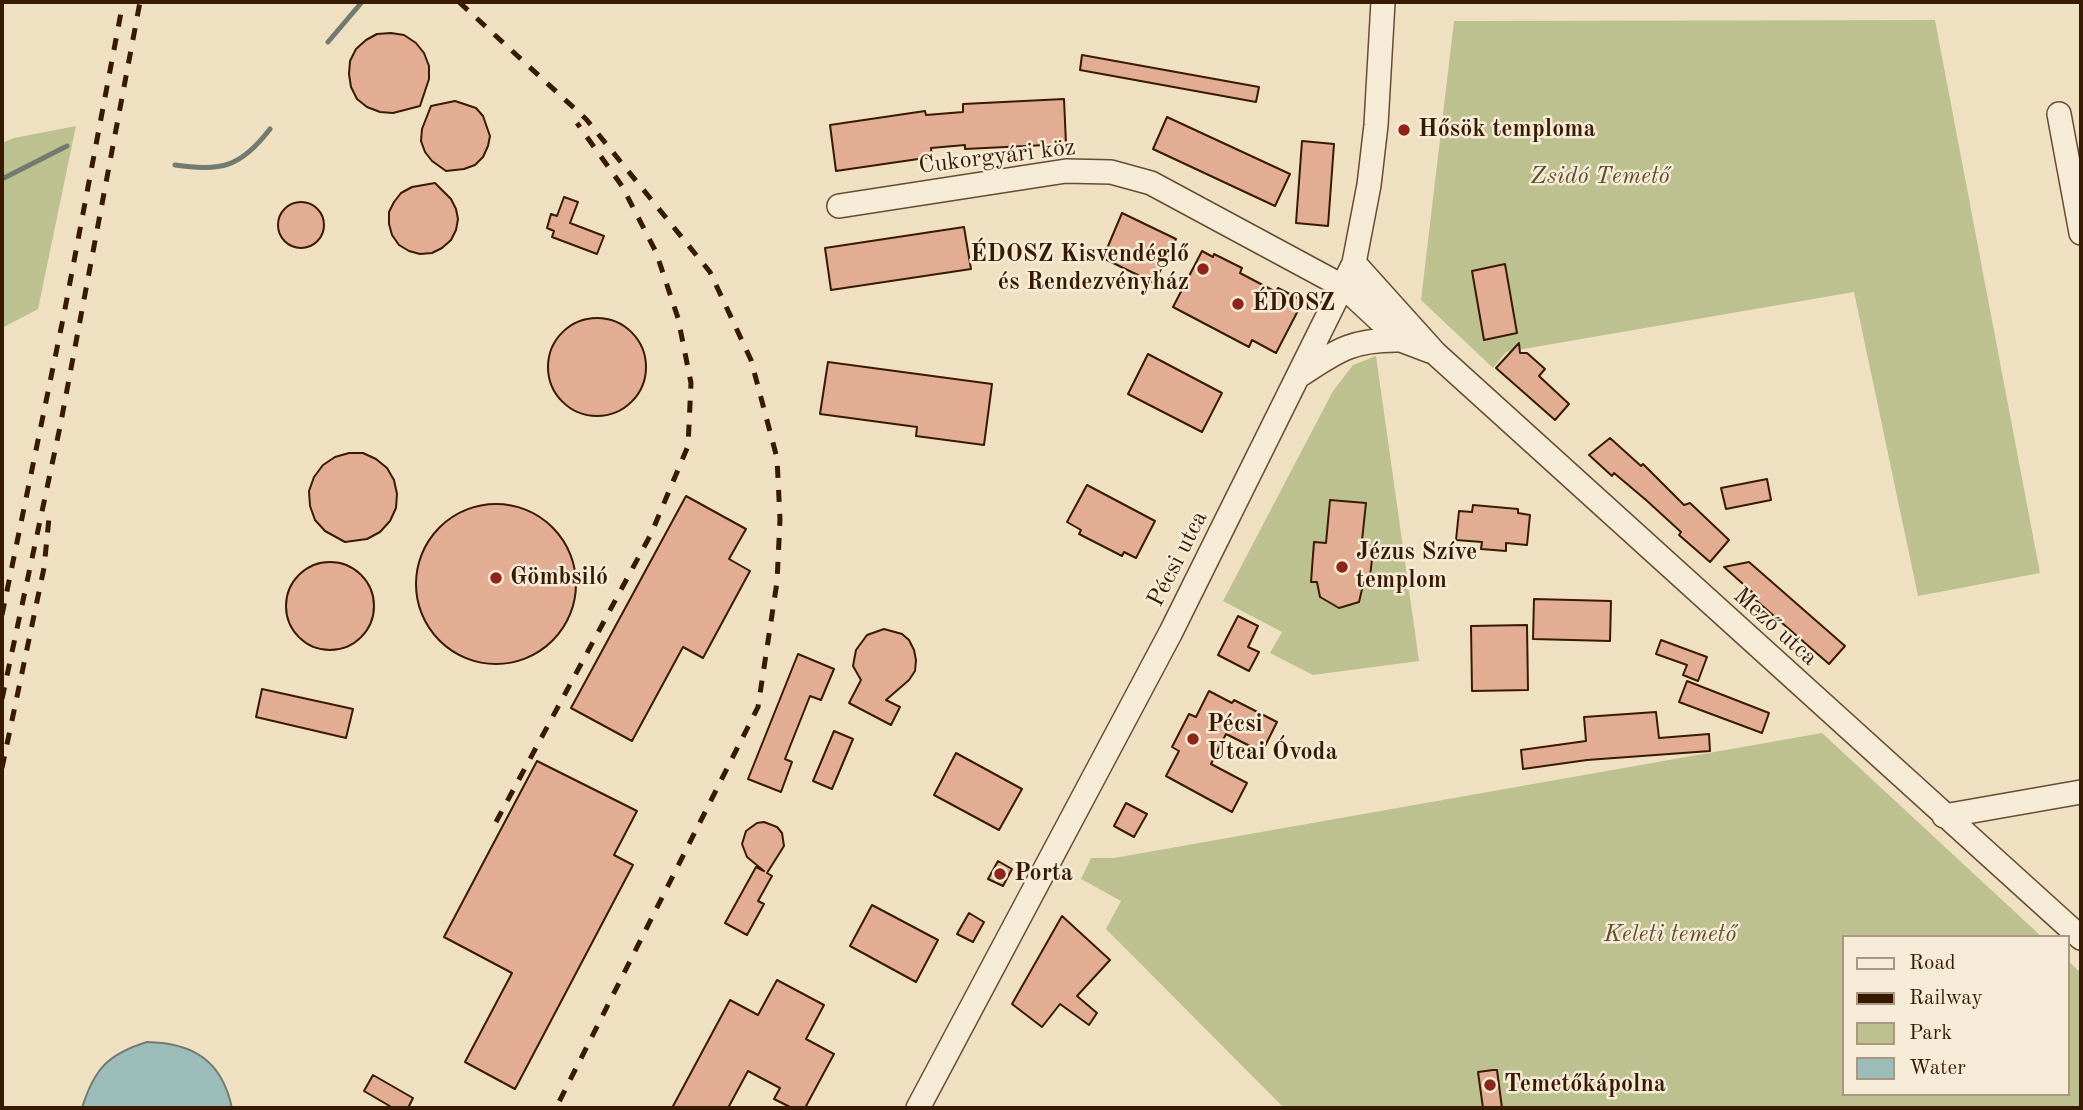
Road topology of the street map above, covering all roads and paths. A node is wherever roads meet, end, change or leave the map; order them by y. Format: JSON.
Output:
{"nodes":[{"id":1,"x":1383,"y":2,"type":"edge"},
{"id":2,"x":2059,"y":114,"type":"dead end"},
{"id":3,"x":839,"y":206,"type":"dead end"},
{"id":4,"x":2081,"y":233,"type":"edge"},
{"id":5,"x":1354,"y":263,"type":"junction"},
{"id":6,"x":1344,"y":287,"type":"junction"},
{"id":7,"x":1401,"y":340,"type":"junction"},
{"id":8,"x":1435,"y":353,"type":"junction"},
{"id":9,"x":1299,"y":376,"type":"junction"},
{"id":10,"x":2081,"y":792,"type":"edge"},
{"id":11,"x":1944,"y":816,"type":"junction"},
{"id":12,"x":2081,"y":938,"type":"edge"},
{"id":13,"x":918,"y":1108,"type":"edge"}],
"edges":[{"from":1,"to":5,"type":"street","name":"Pécsi utca"},
{"from":2,"to":4,"type":"street"},
{"from":3,"to":6,"type":"street","name":"Cukorgyári köz"},
{"from":5,"to":6,"type":"street","name":"Pécsi utca"},
{"from":5,"to":8,"type":"street","name":"Mező utca"},
{"from":6,"to":7,"type":"street","name":"Cukorgyári köz"},
{"from":6,"to":9,"type":"street","name":"Pécsi utca"},
{"from":7,"to":8,"type":"street"},
{"from":7,"to":9,"type":"street"},
{"from":8,"to":11,"type":"street","name":"Mező utca"},
{"from":9,"to":13,"type":"street","name":"Pécsi utca"},
{"from":10,"to":11,"type":"street"},
{"from":11,"to":12,"type":"street","name":"Mező utca"}]}
